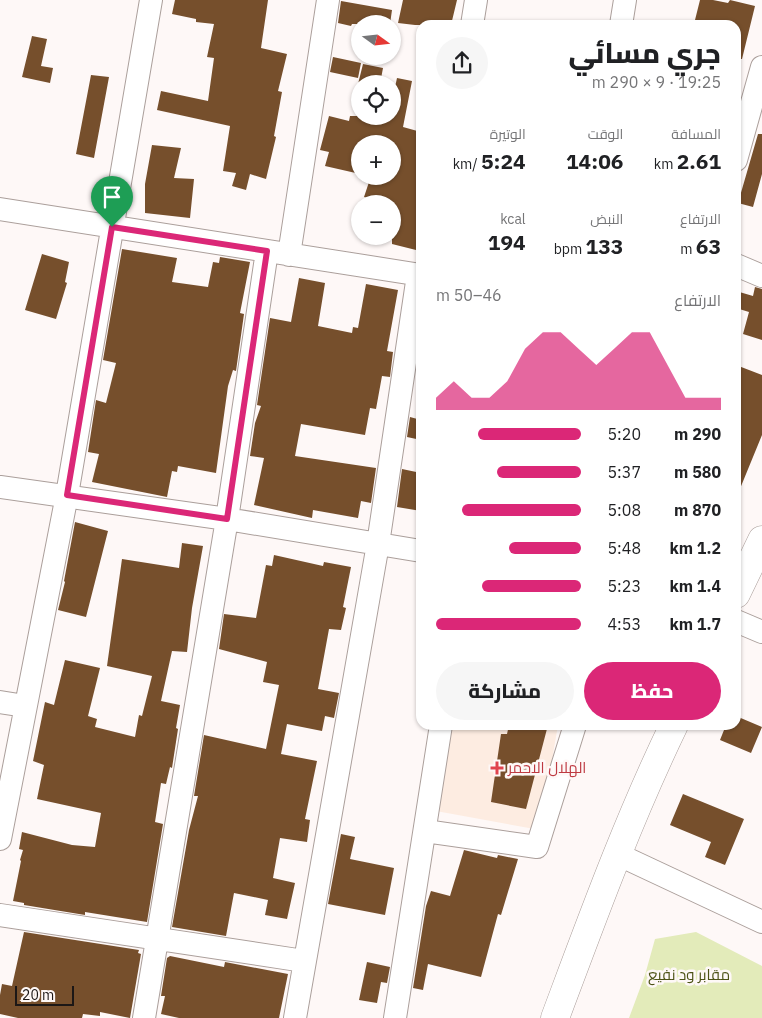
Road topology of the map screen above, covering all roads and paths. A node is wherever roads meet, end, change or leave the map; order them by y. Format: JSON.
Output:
{"nodes":[{"id":1,"x":151,"y":0,"type":"edge"},
{"id":2,"x":328,"y":0,"type":"edge"},
{"id":3,"x":476,"y":0,"type":"edge"},
{"id":4,"x":625,"y":0,"type":"edge"},
{"id":5,"x":473,"y":20,"type":"edge"},
{"id":6,"x":622,"y":20,"type":"edge"},
{"id":7,"x":762,"y":67,"type":"edge"},
{"id":8,"x":741,"y":142,"type":"edge"},
{"id":9,"x":0,"y":209,"type":"edge"},
{"id":10,"x":112,"y":227,"type":"junction"},
{"id":11,"x":267,"y":251,"type":"junction"},
{"id":12,"x":289,"y":255,"type":"junction"},
{"id":13,"x":741,"y":267,"type":"edge"},
{"id":14,"x":416,"y":274,"type":"edge"},
{"id":15,"x":762,"y":276,"type":"edge"},
{"id":16,"x":416,"y":301,"type":"edge"},
{"id":17,"x":0,"y":487,"type":"edge"},
{"id":18,"x":67,"y":495,"type":"junction"},
{"id":19,"x":227,"y":519,"type":"junction"},
{"id":20,"x":762,"y":540,"type":"edge"},
{"id":21,"x":378,"y":544,"type":"junction"},
{"id":22,"x":416,"y":550,"type":"edge"},
{"id":23,"x":741,"y":584,"type":"edge"},
{"id":24,"x":741,"y":623,"type":"edge"},
{"id":25,"x":762,"y":632,"type":"edge"},
{"id":26,"x":0,"y":702,"type":"edge"},
{"id":27,"x":25,"y":706,"type":"junction"},
{"id":28,"x":441,"y":730,"type":"edge"},
{"id":29,"x":573,"y":730,"type":"edge"},
{"id":30,"x":672,"y":730,"type":"edge"},
{"id":31,"x":425,"y":831,"type":"junction"},
{"id":32,"x":0,"y":839,"type":"edge"},
{"id":33,"x":617,"y":854,"type":"junction"},
{"id":34,"x":0,"y":915,"type":"edge"},
{"id":35,"x":762,"y":922,"type":"edge"},
{"id":36,"x":156,"y":940,"type":"junction"},
{"id":37,"x":304,"y":961,"type":"junction"},
{"id":38,"x":144,"y":1018,"type":"edge"},
{"id":39,"x":295,"y":1018,"type":"edge"},
{"id":40,"x":395,"y":1018,"type":"edge"},
{"id":41,"x":555,"y":1018,"type":"edge"}],
"edges":[{"from":1,"to":10,"type":"street"},
{"from":2,"to":12,"type":"street"},
{"from":3,"to":5,"type":"street"},
{"from":4,"to":6,"type":"street"},
{"from":7,"to":8,"type":"street"},
{"from":9,"to":10,"type":"street"},
{"from":10,"to":11,"type":"street"},
{"from":10,"to":18,"type":"street"},
{"from":11,"to":12,"type":"street"},
{"from":11,"to":19,"type":"street"},
{"from":12,"to":14,"type":"street"},
{"from":13,"to":15,"type":"street"},
{"from":16,"to":21,"type":"street"},
{"from":17,"to":18,"type":"street"},
{"from":18,"to":19,"type":"street"},
{"from":18,"to":27,"type":"street"},
{"from":19,"to":21,"type":"street"},
{"from":19,"to":36,"type":"street"},
{"from":20,"to":23,"type":"street"},
{"from":21,"to":22,"type":"street"},
{"from":21,"to":37,"type":"street"},
{"from":24,"to":25,"type":"street"},
{"from":26,"to":27,"type":"street"},
{"from":27,"to":32,"type":"street"},
{"from":28,"to":31,"type":"street"},
{"from":29,"to":31,"type":"street"},
{"from":30,"to":33,"type":"street"},
{"from":31,"to":40,"type":"street"},
{"from":33,"to":35,"type":"street"},
{"from":33,"to":41,"type":"street"},
{"from":34,"to":36,"type":"street"},
{"from":36,"to":37,"type":"street"},
{"from":36,"to":38,"type":"street"},
{"from":37,"to":39,"type":"street"}]}
